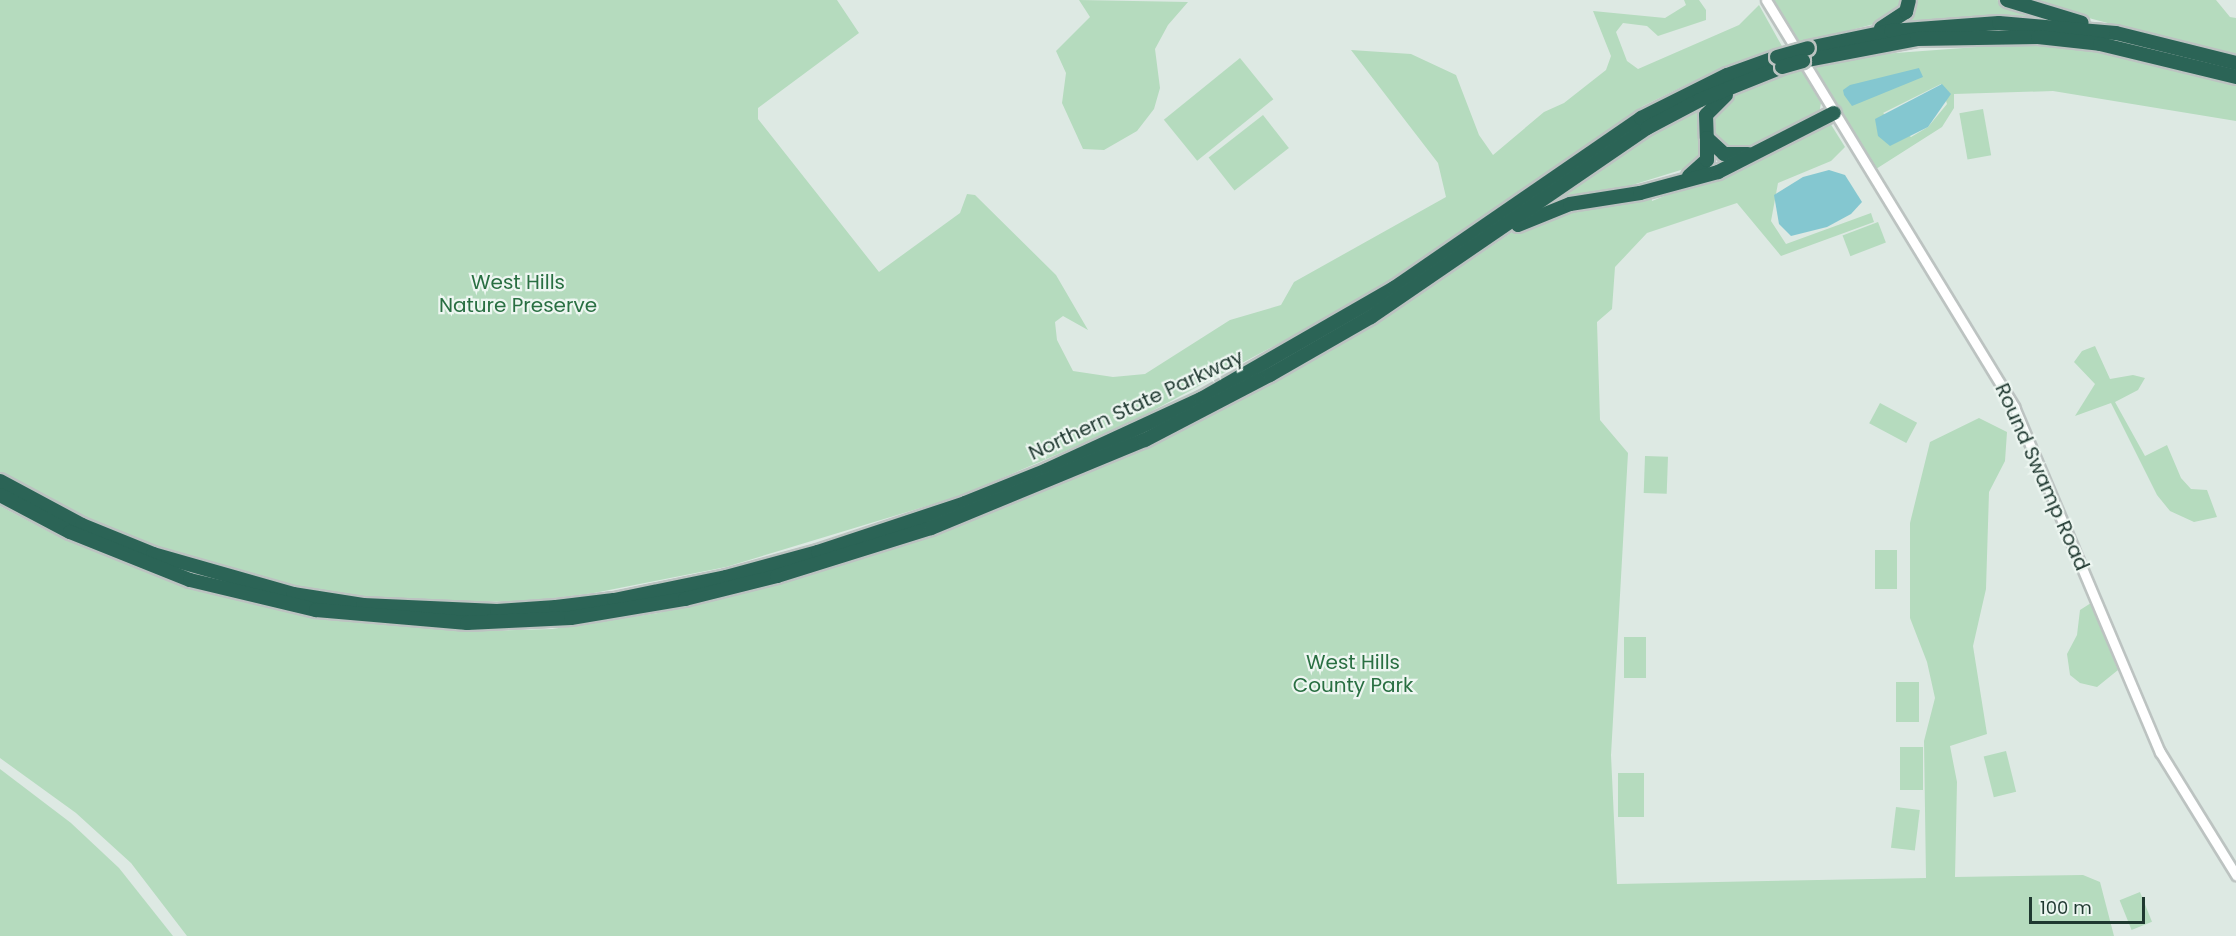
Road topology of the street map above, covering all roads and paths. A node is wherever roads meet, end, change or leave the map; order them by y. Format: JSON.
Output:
{"nodes":[{"id":1,"x":1766,"y":0,"type":"edge"},
{"id":2,"x":1909,"y":0,"type":"edge"},
{"id":3,"x":2007,"y":0,"type":"edge"},
{"id":4,"x":2116,"y":33,"type":"junction"},
{"id":5,"x":1854,"y":37,"type":"junction"},
{"id":6,"x":1813,"y":52,"type":"junction"},
{"id":7,"x":1779,"y":62,"type":"junction"},
{"id":8,"x":2236,"y":63,"type":"edge"},
{"id":9,"x":1765,"y":74,"type":"junction"},
{"id":10,"x":2236,"y":77,"type":"edge"},
{"id":11,"x":1834,"y":113,"type":"junction"},
{"id":12,"x":1707,"y":138,"type":"junction"},
{"id":13,"x":1767,"y":147,"type":"junction"},
{"id":14,"x":1668,"y":186,"type":"junction"},
{"id":15,"x":1449,"y":266,"type":"junction"},
{"id":16,"x":0,"y":481,"type":"edge"},
{"id":17,"x":0,"y":495,"type":"edge"},
{"id":18,"x":2236,"y":875,"type":"edge"}],
"edges":[{"from":1,"to":11,"type":"street","name":"Round Swamp Road"},
{"from":2,"to":5,"type":"highway"},
{"from":3,"to":4,"type":"highway"},
{"from":4,"to":5,"type":"highway","name":"Northern State Parkway"},
{"from":4,"to":8,"type":"highway","name":"Northern State Parkway"},
{"from":5,"to":6,"type":"highway","name":"Northern State Parkway"},
{"from":6,"to":7,"type":"highway","name":"Northern State Parkway","bridge":true},
{"from":6,"to":10,"type":"highway","name":"Northern State Parkway"},
{"from":7,"to":9,"type":"highway","name":"Northern State Parkway"},
{"from":7,"to":16,"type":"highway","name":"Northern State Parkway"},
{"from":9,"to":12,"type":"highway"},
{"from":9,"to":15,"type":"highway","name":"Northern State Parkway"},
{"from":11,"to":13,"type":"highway"},
{"from":11,"to":18,"type":"street","name":"Round Swamp Road"},
{"from":12,"to":13,"type":"highway"},
{"from":12,"to":14,"type":"highway"},
{"from":13,"to":14,"type":"highway"},
{"from":14,"to":15,"type":"highway"},
{"from":15,"to":17,"type":"highway","name":"Northern State Parkway"}]}
